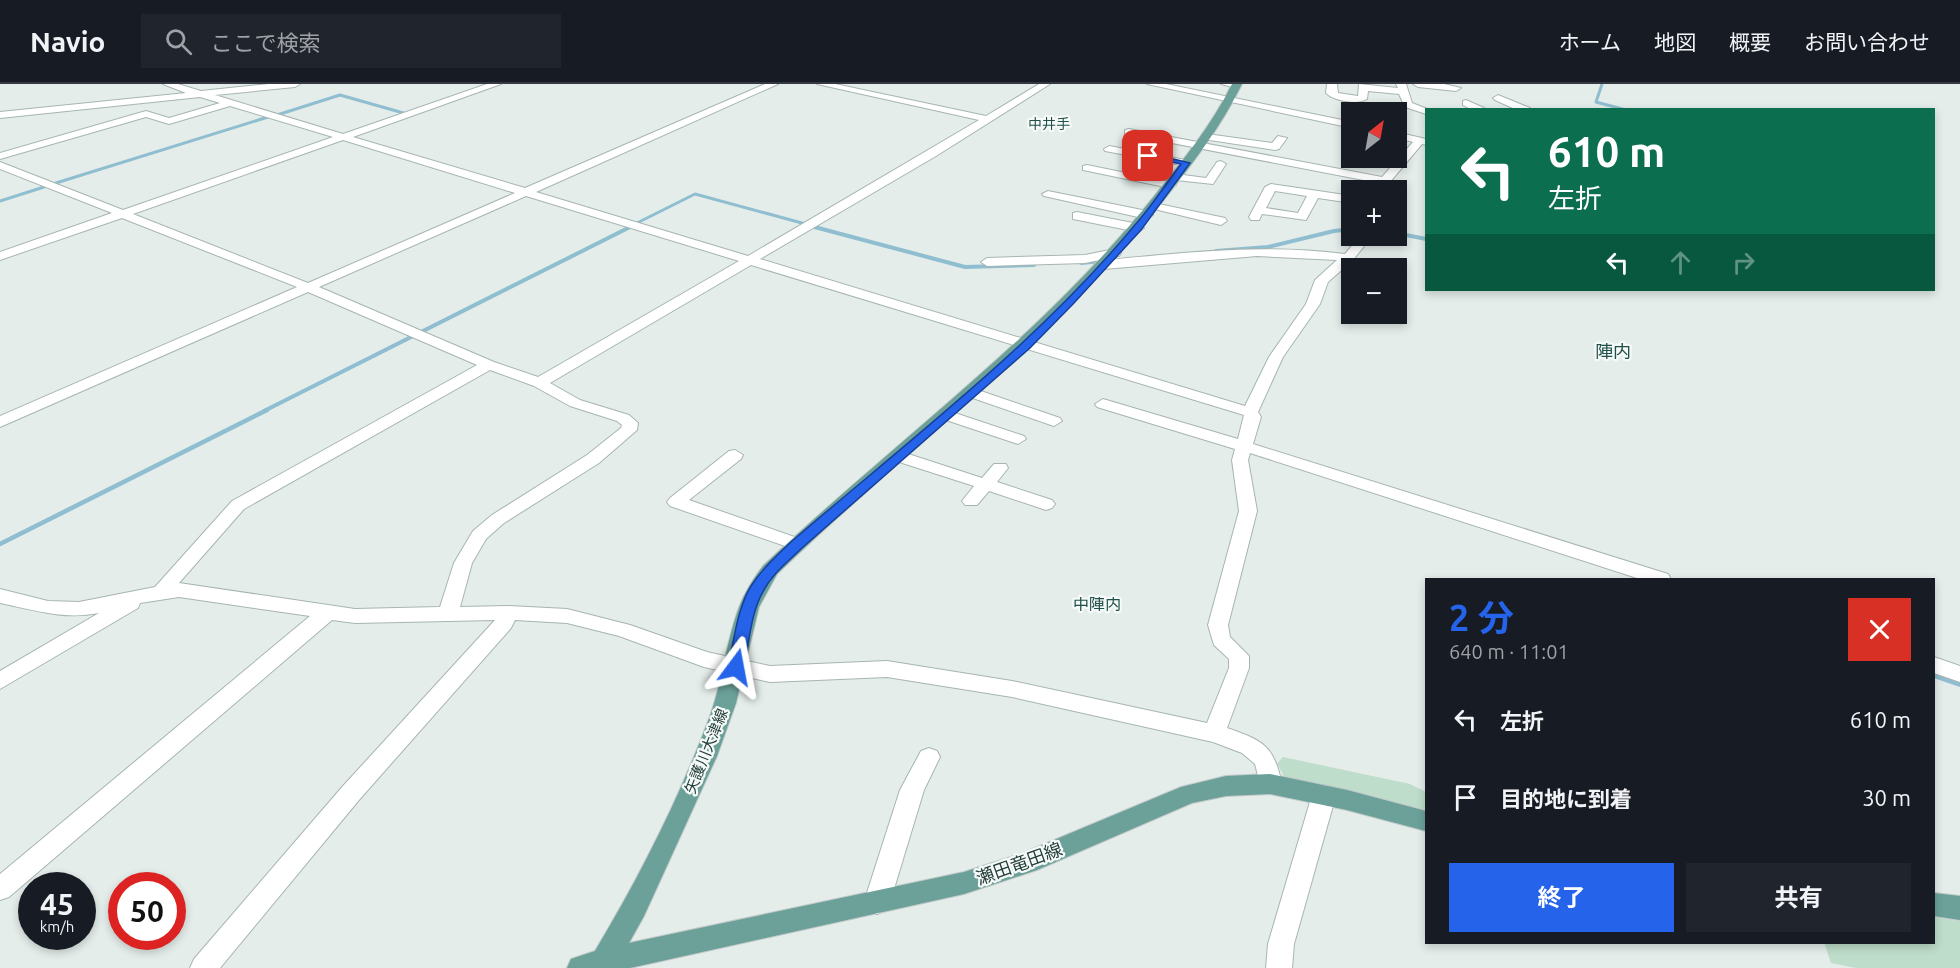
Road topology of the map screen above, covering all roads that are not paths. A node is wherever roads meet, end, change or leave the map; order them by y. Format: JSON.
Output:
{"nodes":[{"id":1,"x":168,"y":84,"type":"edge"},
{"id":2,"x":295,"y":84,"type":"edge"},
{"id":3,"x":496,"y":84,"type":"edge"},
{"id":4,"x":773,"y":84,"type":"edge"},
{"id":5,"x":822,"y":84,"type":"edge"},
{"id":6,"x":1045,"y":84,"type":"edge"},
{"id":7,"x":1152,"y":84,"type":"edge"},
{"id":8,"x":1233,"y":84,"type":"edge"},
{"id":9,"x":1332,"y":84,"type":"edge"},
{"id":10,"x":1418,"y":84,"type":"edge"},
{"id":11,"x":1364,"y":86,"type":"edge"},
{"id":12,"x":1402,"y":88,"type":"edge"},
{"id":13,"x":1456,"y":88,"type":"dead end"},
{"id":14,"x":204,"y":95,"type":"junction"},
{"id":15,"x":1498,"y":98,"type":"dead end"},
{"id":16,"x":1230,"y":100,"type":"junction"},
{"id":17,"x":230,"y":103,"type":"junction"},
{"id":18,"x":1466,"y":103,"type":"dead end"},
{"id":19,"x":1528,"y":107,"type":"edge"},
{"id":20,"x":1477,"y":108,"type":"edge"},
{"id":21,"x":1425,"y":111,"type":"edge"},
{"id":22,"x":0,"y":113,"type":"edge"},
{"id":23,"x":986,"y":119,"type":"junction"},
{"id":24,"x":1341,"y":123,"type":"edge"},
{"id":25,"x":1133,"y":128,"type":"dead end"},
{"id":26,"x":1407,"y":137,"type":"edge"},
{"id":27,"x":344,"y":138,"type":"junction"},
{"id":28,"x":1282,"y":138,"type":"dead end"},
{"id":29,"x":1202,"y":140,"type":"junction"},
{"id":30,"x":1423,"y":141,"type":"edge"},
{"id":31,"x":1110,"y":149,"type":"dead end"},
{"id":32,"x":0,"y":156,"type":"edge"},
{"id":33,"x":1186,"y":163,"type":"junction"},
{"id":34,"x":1221,"y":164,"type":"dead end"},
{"id":35,"x":0,"y":165,"type":"edge"},
{"id":36,"x":1301,"y":166,"type":"dead end"},
{"id":37,"x":1087,"y":168,"type":"dead end"},
{"id":38,"x":1360,"y":180,"type":"edge"},
{"id":39,"x":1389,"y":180,"type":"edge"},
{"id":40,"x":1173,"y":181,"type":"junction"},
{"id":41,"x":1341,"y":186,"type":"edge"},
{"id":42,"x":526,"y":191,"type":"junction"},
{"id":43,"x":1047,"y":194,"type":"dead end"},
{"id":44,"x":1314,"y":194,"type":"junction"},
{"id":45,"x":1341,"y":198,"type":"edge"},
{"id":46,"x":1151,"y":211,"type":"junction"},
{"id":47,"x":120,"y":214,"type":"junction"},
{"id":48,"x":1077,"y":216,"type":"dead end"},
{"id":49,"x":1221,"y":221,"type":"dead end"},
{"id":50,"x":1138,"y":228,"type":"junction"},
{"id":51,"x":1358,"y":246,"type":"edge"},
{"id":52,"x":1115,"y":253,"type":"junction"},
{"id":53,"x":0,"y":256,"type":"edge"},
{"id":54,"x":1348,"y":258,"type":"joint"},
{"id":55,"x":747,"y":261,"type":"junction"},
{"id":56,"x":987,"y":262,"type":"dead end"},
{"id":57,"x":1341,"y":264,"type":"edge"},
{"id":58,"x":1104,"y":265,"type":"junction"},
{"id":59,"x":310,"y":288,"type":"junction"},
{"id":60,"x":1026,"y":346,"type":"junction"},
{"id":61,"x":489,"y":364,"type":"junction"},
{"id":62,"x":539,"y":383,"type":"junction"},
{"id":63,"x":972,"y":393,"type":"junction"},
{"id":64,"x":1103,"y":404,"type":"dead end"},
{"id":65,"x":1250,"y":412,"type":"junction"},
{"id":66,"x":946,"y":415,"type":"junction"},
{"id":67,"x":1054,"y":421,"type":"dead end"},
{"id":68,"x":0,"y":422,"type":"edge"},
{"id":69,"x":1018,"y":439,"type":"dead end"},
{"id":70,"x":1244,"y":446,"type":"junction"},
{"id":71,"x":735,"y":455,"type":"dead end"},
{"id":72,"x":899,"y":456,"type":"junction"},
{"id":73,"x":1000,"y":468,"type":"dead end"},
{"id":74,"x":987,"y":485,"type":"junction"},
{"id":75,"x":971,"y":501,"type":"dead end"},
{"id":76,"x":1046,"y":504,"type":"dead end"},
{"id":77,"x":797,"y":544,"type":"junction"},
{"id":78,"x":1624,"y":574,"type":"edge"},
{"id":79,"x":1654,"y":578,"type":"edge"},
{"id":80,"x":162,"y":591,"type":"junction"},
{"id":81,"x":0,"y":596,"type":"edge"},
{"id":82,"x":137,"y":598,"type":"junction"},
{"id":83,"x":327,"y":613,"type":"junction"},
{"id":84,"x":448,"y":613,"type":"junction"},
{"id":85,"x":509,"y":613,"type":"junction"},
{"id":86,"x":1935,"y":665,"type":"edge"},
{"id":87,"x":736,"y":667,"type":"junction"},
{"id":88,"x":1960,"y":674,"type":"edge"},
{"id":89,"x":0,"y":681,"type":"edge"},
{"id":90,"x":1214,"y":733,"type":"junction"},
{"id":91,"x":929,"y":757,"type":"dead end"},
{"id":92,"x":1270,"y":784,"type":"junction"},
{"id":93,"x":1324,"y":795,"type":"junction"},
{"id":94,"x":1425,"y":820,"type":"edge"},
{"id":95,"x":0,"y":889,"type":"edge"},
{"id":96,"x":878,"y":902,"type":"junction"},
{"id":97,"x":1935,"y":905,"type":"edge"},
{"id":98,"x":1960,"y":908,"type":"edge"},
{"id":99,"x":595,"y":966,"type":"edge"},
{"id":100,"x":203,"y":968,"type":"edge"},
{"id":101,"x":1279,"y":968,"type":"edge"}],
"edges":[{"from":1,"to":14,"type":"street"},
{"from":2,"to":14,"type":"street"},
{"from":3,"to":27,"type":"street"},
{"from":4,"to":42,"type":"street"},
{"from":5,"to":23,"type":"street"},
{"from":6,"to":23,"type":"street"},
{"from":7,"to":16,"type":"street"},
{"from":8,"to":16,"type":"main road","name":"矢護川大津線"},
{"from":9,"to":11,"type":"street"},
{"from":10,"to":13,"type":"street"},
{"from":11,"to":12,"type":"street"},
{"from":12,"to":21,"type":"street"},
{"from":14,"to":17,"type":"street"},
{"from":14,"to":22,"type":"street"},
{"from":15,"to":19,"type":"street"},
{"from":16,"to":24,"type":"street"},
{"from":16,"to":29,"type":"main road","name":"矢護川大津線"},
{"from":17,"to":27,"type":"street"},
{"from":17,"to":32,"type":"street"},
{"from":18,"to":20,"type":"street"},
{"from":23,"to":55,"type":"street"},
{"from":25,"to":29,"type":"street"},
{"from":26,"to":30,"type":"street"},
{"from":27,"to":42,"type":"street"},
{"from":27,"to":47,"type":"street"},
{"from":28,"to":29,"type":"street"},
{"from":29,"to":33,"type":"main road","name":"矢護川大津線"},
{"from":29,"to":38,"type":"street"},
{"from":30,"to":39,"type":"street"},
{"from":31,"to":33,"type":"street"},
{"from":33,"to":40,"type":"main road","name":"矢護川大津線"},
{"from":34,"to":40,"type":"street"},
{"from":35,"to":47,"type":"street"},
{"from":36,"to":41,"type":"street"},
{"from":37,"to":40,"type":"street"},
{"from":40,"to":46,"type":"main road","name":"矢護川大津線"},
{"from":42,"to":55,"type":"street"},
{"from":42,"to":59,"type":"street"},
{"from":43,"to":46,"type":"street"},
{"from":44,"to":44,"type":"street"},
{"from":44,"to":45,"type":"street"},
{"from":46,"to":49,"type":"street"},
{"from":46,"to":50,"type":"main road","name":"矢護川大津線"},
{"from":47,"to":53,"type":"street"},
{"from":47,"to":59,"type":"street"},
{"from":48,"to":50,"type":"street"},
{"from":50,"to":52,"type":"main road","name":"矢護川大津線"},
{"from":51,"to":54,"type":"street"},
{"from":52,"to":56,"type":"street"},
{"from":52,"to":58,"type":"main road","name":"矢護川大津線"},
{"from":54,"to":58,"type":"street"},
{"from":55,"to":60,"type":"street"},
{"from":55,"to":62,"type":"street"},
{"from":57,"to":65,"type":"street"},
{"from":58,"to":60,"type":"main road","name":"矢護川大津線"},
{"from":59,"to":61,"type":"street"},
{"from":59,"to":68,"type":"street"},
{"from":60,"to":63,"type":"main road","name":"矢護川大津線"},
{"from":60,"to":65,"type":"street"},
{"from":61,"to":62,"type":"street"},
{"from":61,"to":80,"type":"street"},
{"from":62,"to":84,"type":"street"},
{"from":63,"to":66,"type":"main road","name":"矢護川大津線"},
{"from":63,"to":67,"type":"street"},
{"from":64,"to":70,"type":"street"},
{"from":65,"to":70,"type":"street"},
{"from":66,"to":69,"type":"street"},
{"from":66,"to":72,"type":"main road","name":"矢護川大津線"},
{"from":70,"to":78,"type":"street"},
{"from":70,"to":90,"type":"street"},
{"from":71,"to":77,"type":"street"},
{"from":72,"to":74,"type":"street"},
{"from":72,"to":77,"type":"main road","name":"矢護川大津線"},
{"from":73,"to":74,"type":"street"},
{"from":74,"to":75,"type":"street"},
{"from":74,"to":76,"type":"street"},
{"from":77,"to":87,"type":"main road","name":"矢護川大津線"},
{"from":78,"to":79,"type":"street"},
{"from":80,"to":82,"type":"street"},
{"from":80,"to":83,"type":"street"},
{"from":81,"to":82,"type":"street"},
{"from":82,"to":89,"type":"street"},
{"from":83,"to":84,"type":"street"},
{"from":83,"to":95,"type":"street"},
{"from":84,"to":85,"type":"street"},
{"from":85,"to":87,"type":"street"},
{"from":85,"to":100,"type":"street"},
{"from":86,"to":88,"type":"street"},
{"from":87,"to":90,"type":"street"},
{"from":87,"to":99,"type":"main road","name":"矢護川大津線"},
{"from":90,"to":92,"type":"street"},
{"from":91,"to":96,"type":"street"},
{"from":92,"to":93,"type":"main road","name":"瀬田竜田線"},
{"from":92,"to":96,"type":"main road","name":"瀬田竜田線"},
{"from":93,"to":94,"type":"main road","name":"瀬田竜田線"},
{"from":93,"to":101,"type":"street"},
{"from":96,"to":99,"type":"main road","name":"瀬田竜田線"},
{"from":97,"to":98,"type":"main road"}]}
